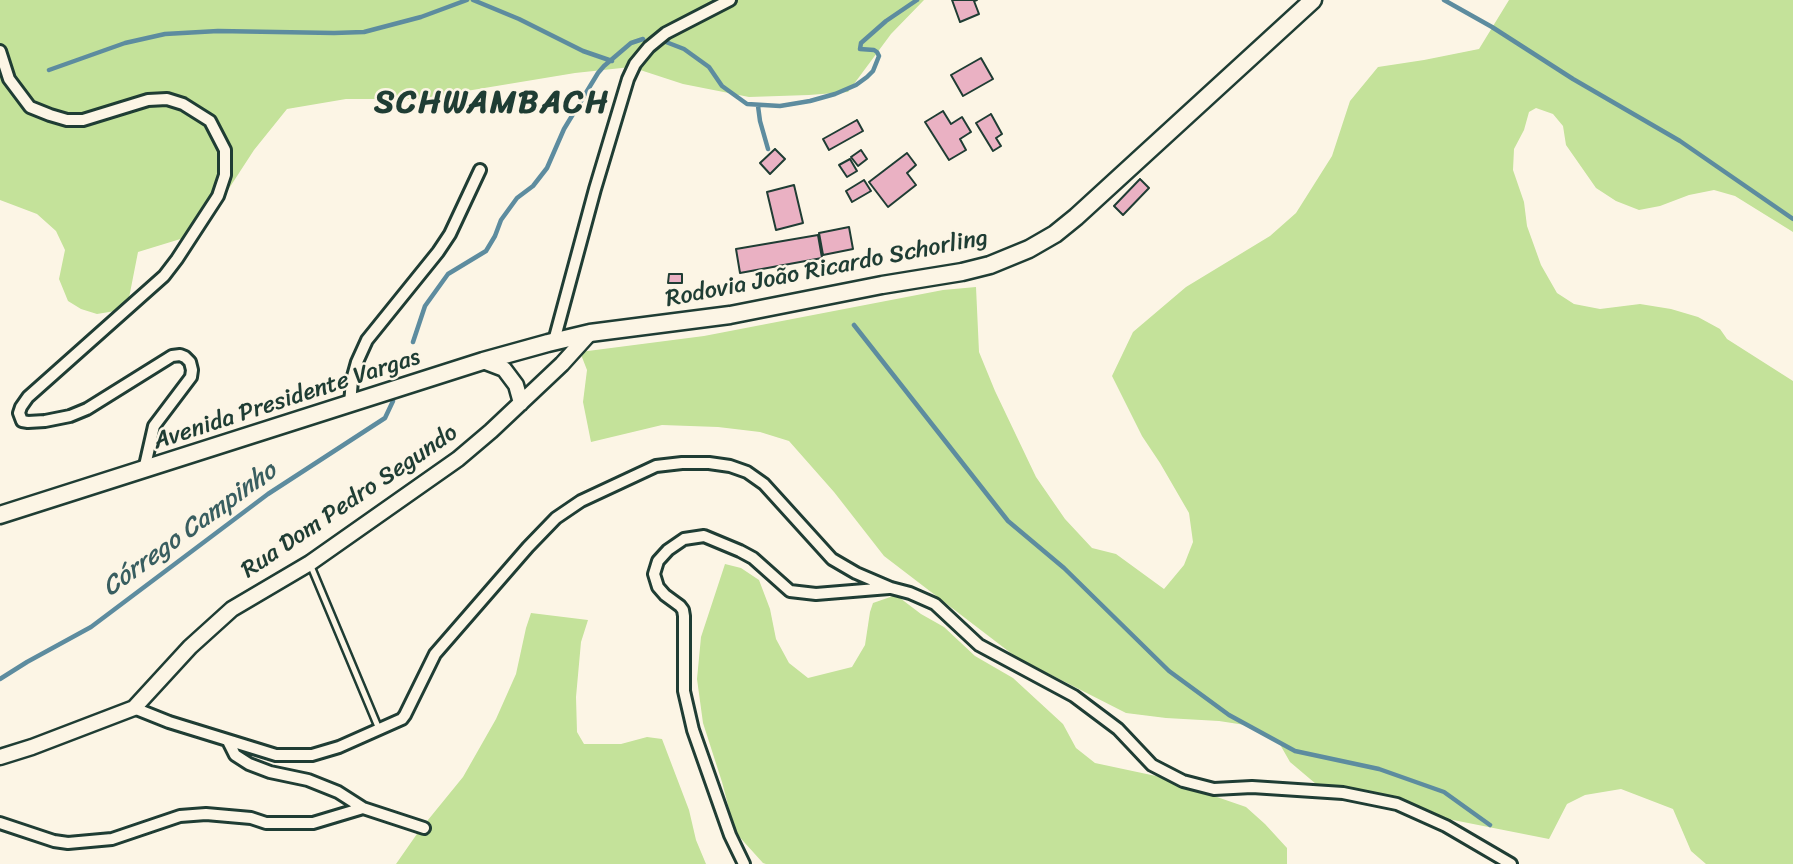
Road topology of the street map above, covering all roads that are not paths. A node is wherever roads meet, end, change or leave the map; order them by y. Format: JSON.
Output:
{"nodes":[{"id":1,"x":730,"y":0,"type":"edge"},
{"id":2,"x":1313,"y":0,"type":"edge"},
{"id":3,"x":0,"y":51,"type":"edge"},
{"id":4,"x":480,"y":170,"type":"dead end"},
{"id":5,"x":590,"y":333,"type":"junction"},
{"id":6,"x":554,"y":341,"type":"junction"},
{"id":7,"x":483,"y":361,"type":"junction"},
{"id":8,"x":521,"y":403,"type":"junction"},
{"id":9,"x":350,"y":404,"type":"junction"},
{"id":10,"x":144,"y":470,"type":"junction"},
{"id":11,"x":0,"y":515,"type":"edge"},
{"id":12,"x":310,"y":563,"type":"junction"},
{"id":13,"x":891,"y":588,"type":"junction"},
{"id":14,"x":134,"y":708,"type":"junction"},
{"id":15,"x":379,"y":729,"type":"junction"},
{"id":16,"x":228,"y":741,"type":"junction"},
{"id":17,"x":0,"y":757,"type":"edge"},
{"id":18,"x":363,"y":808,"type":"junction"},
{"id":19,"x":0,"y":823,"type":"edge"},
{"id":20,"x":424,"y":828,"type":"dead end"},
{"id":21,"x":744,"y":864,"type":"edge"},
{"id":22,"x":1511,"y":864,"type":"edge"}],
"edges":[{"from":1,"to":6,"type":"street"},
{"from":2,"to":5,"type":"main road","name":"Rodovia João Ricardo Schorling"},
{"from":3,"to":10,"type":"street"},
{"from":4,"to":9,"type":"street"},
{"from":5,"to":6,"type":"main road","name":"Avenida Presidente Vargas"},
{"from":5,"to":8,"type":"street","name":"Rua Dom Pedro Segundo"},
{"from":6,"to":7,"type":"main road","name":"Avenida Presidente Vargas"},
{"from":7,"to":8,"type":"street"},
{"from":7,"to":9,"type":"main road","name":"Avenida Presidente Vargas"},
{"from":8,"to":12,"type":"street","name":"Rua Dom Pedro Segundo"},
{"from":9,"to":10,"type":"main road","name":"Avenida Presidente Vargas"},
{"from":10,"to":11,"type":"main road","name":"Avenida Presidente Vargas"},
{"from":12,"to":14,"type":"street","name":"Rua Dom Pedro Segundo"},
{"from":12,"to":15,"type":"lane"},
{"from":13,"to":15,"type":"street"},
{"from":13,"to":21,"type":"street"},
{"from":13,"to":22,"type":"street"},
{"from":14,"to":16,"type":"street"},
{"from":14,"to":17,"type":"street"},
{"from":15,"to":16,"type":"street"},
{"from":16,"to":18,"type":"street"},
{"from":18,"to":19,"type":"street"},
{"from":18,"to":20,"type":"street"}]}
